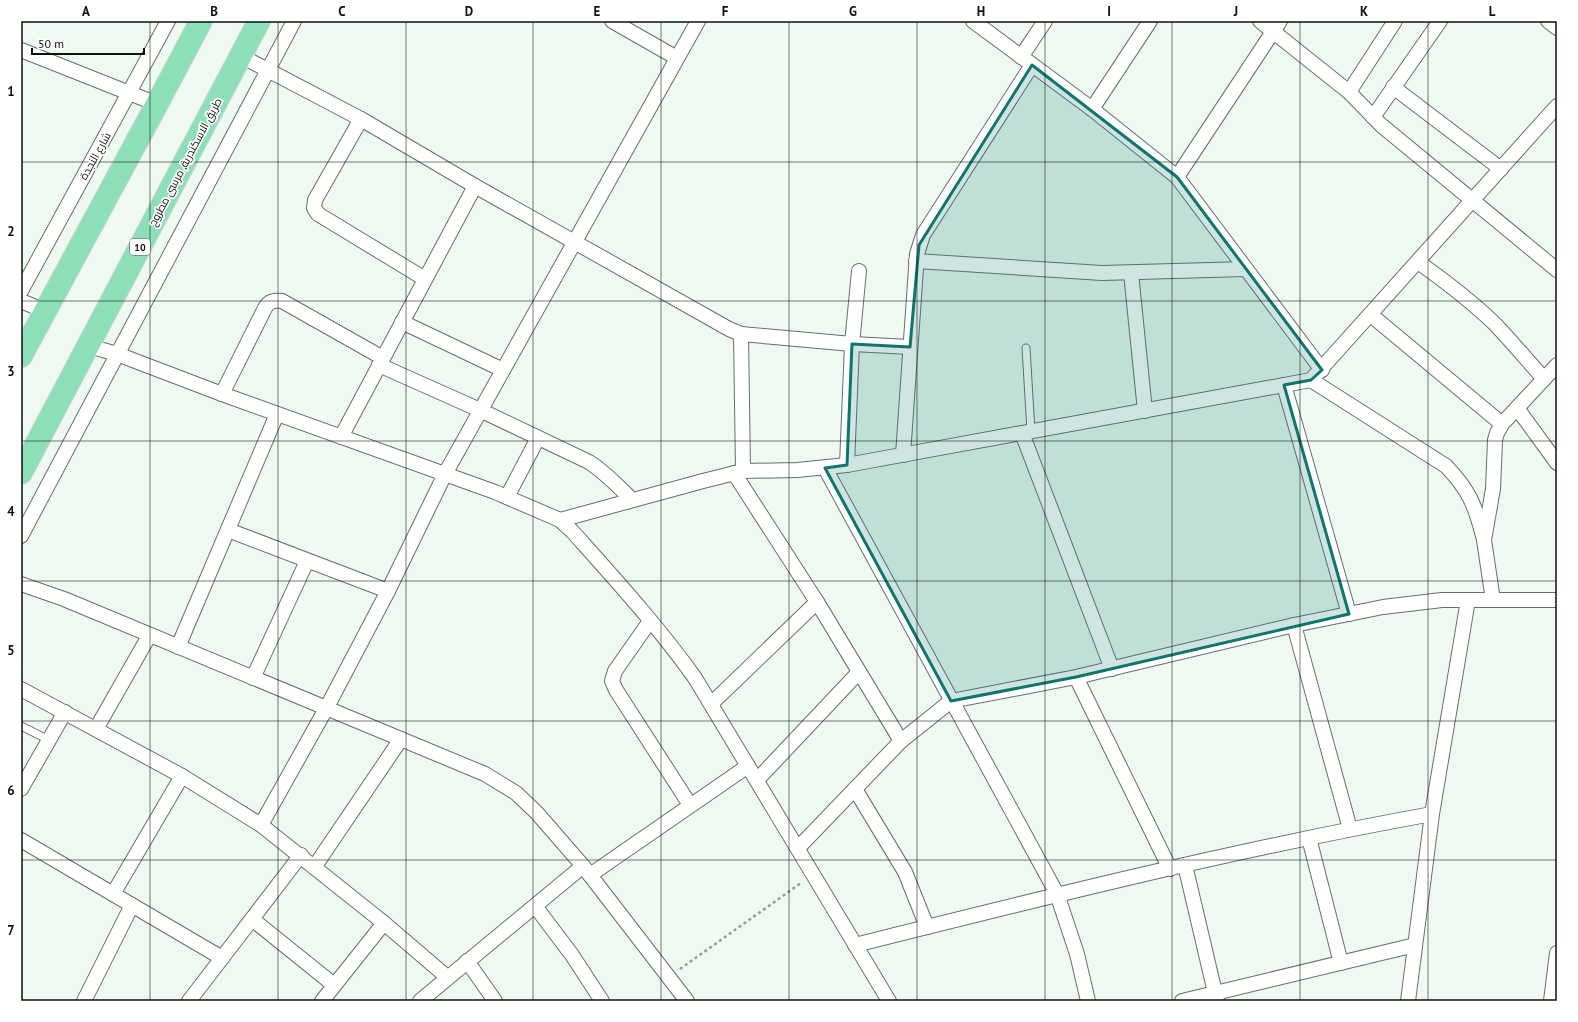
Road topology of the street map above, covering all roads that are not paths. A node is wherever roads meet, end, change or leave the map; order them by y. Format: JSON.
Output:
{"nodes":[{"id":1,"x":168,"y":21,"type":"edge"},
{"id":2,"x":201,"y":21,"type":"edge"},
{"id":3,"x":260,"y":21,"type":"edge"},
{"id":4,"x":294,"y":21,"type":"edge"},
{"id":5,"x":612,"y":21,"type":"edge"},
{"id":6,"x":698,"y":21,"type":"edge"},
{"id":7,"x":973,"y":21,"type":"edge"},
{"id":8,"x":1045,"y":21,"type":"edge"},
{"id":9,"x":1150,"y":21,"type":"edge"},
{"id":10,"x":1260,"y":21,"type":"edge"},
{"id":11,"x":1395,"y":21,"type":"edge"},
{"id":12,"x":1440,"y":21,"type":"edge"},
{"id":13,"x":1548,"y":21,"type":"edge"},
{"id":14,"x":1277,"y":26,"type":"edge"},
{"id":15,"x":1557,"y":28,"type":"edge"},
{"id":16,"x":21,"y":50,"type":"edge"},
{"id":17,"x":241,"y":56,"type":"junction"},
{"id":18,"x":677,"y":58,"type":"junction"},
{"id":19,"x":1027,"y":61,"type":"junction"},
{"id":20,"x":268,"y":70,"type":"junction"},
{"id":21,"x":1393,"y":87,"type":"junction"},
{"id":22,"x":1349,"y":92,"type":"junction"},
{"id":23,"x":129,"y":93,"type":"junction"},
{"id":24,"x":157,"y":104,"type":"junction"},
{"id":25,"x":1557,"y":106,"type":"edge"},
{"id":26,"x":1092,"y":109,"type":"junction"},
{"id":27,"x":1372,"y":117,"type":"junction"},
{"id":28,"x":361,"y":119,"type":"junction"},
{"id":29,"x":1501,"y":169,"type":"junction"},
{"id":30,"x":1177,"y":177,"type":"junction"},
{"id":31,"x":475,"y":186,"type":"junction"},
{"id":32,"x":1473,"y":201,"type":"junction"},
{"id":33,"x":574,"y":242,"type":"junction"},
{"id":34,"x":916,"y":261,"type":"junction"},
{"id":35,"x":1418,"y":262,"type":"junction"},
{"id":36,"x":1246,"y":269,"type":"junction"},
{"id":37,"x":1557,"y":270,"type":"edge"},
{"id":38,"x":859,"y":271,"type":"dead end"},
{"id":39,"x":1131,"y":273,"type":"junction"},
{"id":40,"x":425,"y":279,"type":"junction"},
{"id":41,"x":21,"y":291,"type":"edge"},
{"id":42,"x":21,"y":301,"type":"edge"},
{"id":43,"x":45,"y":311,"type":"junction"},
{"id":44,"x":1371,"y":315,"type":"junction"},
{"id":45,"x":402,"y":322,"type":"junction"},
{"id":46,"x":741,"y":334,"type":"junction"},
{"id":47,"x":852,"y":344,"type":"junction"},
{"id":48,"x":89,"y":346,"type":"junction"},
{"id":49,"x":910,"y":347,"type":"junction"},
{"id":50,"x":1026,"y":348,"type":"dead end"},
{"id":51,"x":117,"y":354,"type":"junction"},
{"id":52,"x":21,"y":356,"type":"edge"},
{"id":53,"x":381,"y":361,"type":"junction"},
{"id":54,"x":1557,"y":365,"type":"edge"},
{"id":55,"x":503,"y":370,"type":"junction"},
{"id":56,"x":1322,"y":370,"type":"junction"},
{"id":57,"x":1544,"y":379,"type":"junction"},
{"id":58,"x":1312,"y":380,"type":"junction"},
{"id":59,"x":1284,"y":385,"type":"junction"},
{"id":60,"x":222,"y":394,"type":"junction"},
{"id":61,"x":1517,"y":408,"type":"junction"},
{"id":62,"x":480,"y":410,"type":"junction"},
{"id":63,"x":1145,"y":411,"type":"junction"},
{"id":64,"x":277,"y":414,"type":"junction"},
{"id":65,"x":1502,"y":424,"type":"junction"},
{"id":66,"x":1027,"y":432,"type":"junction"},
{"id":67,"x":341,"y":437,"type":"junction"},
{"id":68,"x":538,"y":438,"type":"junction"},
{"id":69,"x":903,"y":455,"type":"junction"},
{"id":70,"x":1557,"y":463,"type":"edge"},
{"id":71,"x":847,"y":465,"type":"junction"},
{"id":72,"x":825,"y":468,"type":"junction"},
{"id":73,"x":739,"y":472,"type":"junction"},
{"id":74,"x":21,"y":473,"type":"edge"},
{"id":75,"x":445,"y":474,"type":"junction"},
{"id":76,"x":507,"y":497,"type":"junction"},
{"id":77,"x":632,"y":500,"type":"junction"},
{"id":78,"x":560,"y":520,"type":"junction"},
{"id":79,"x":228,"y":530,"type":"junction"},
{"id":80,"x":21,"y":536,"type":"edge"},
{"id":81,"x":1484,"y":540,"type":"junction"},
{"id":82,"x":307,"y":560,"type":"junction"},
{"id":83,"x":21,"y":584,"type":"edge"},
{"id":84,"x":388,"y":592,"type":"junction"},
{"id":85,"x":1468,"y":600,"type":"junction"},
{"id":86,"x":1493,"y":600,"type":"junction"},
{"id":87,"x":1557,"y":600,"type":"edge"},
{"id":88,"x":817,"y":602,"type":"junction"},
{"id":89,"x":1349,"y":614,"type":"junction"},
{"id":90,"x":650,"y":621,"type":"junction"},
{"id":91,"x":1294,"y":626,"type":"junction"},
{"id":92,"x":149,"y":636,"type":"junction"},
{"id":93,"x":178,"y":647,"type":"junction"},
{"id":94,"x":1112,"y":669,"type":"junction"},
{"id":95,"x":859,"y":672,"type":"junction"},
{"id":96,"x":1076,"y":677,"type":"junction"},
{"id":97,"x":254,"y":678,"type":"junction"},
{"id":98,"x":21,"y":689,"type":"edge"},
{"id":99,"x":951,"y":701,"type":"junction"},
{"id":100,"x":711,"y":704,"type":"junction"},
{"id":101,"x":326,"y":707,"type":"junction"},
{"id":102,"x":65,"y":712,"type":"junction"},
{"id":103,"x":21,"y":726,"type":"edge"},
{"id":104,"x":96,"y":729,"type":"junction"},
{"id":105,"x":401,"y":739,"type":"junction"},
{"id":106,"x":49,"y":740,"type":"junction"},
{"id":107,"x":901,"y":741,"type":"junction"},
{"id":108,"x":748,"y":766,"type":"junction"},
{"id":109,"x":182,"y":776,"type":"junction"},
{"id":110,"x":757,"y":780,"type":"junction"},
{"id":111,"x":21,"y":788,"type":"edge"},
{"id":112,"x":855,"y":789,"type":"junction"},
{"id":113,"x":690,"y":805,"type":"junction"},
{"id":114,"x":1432,"y":814,"type":"junction"},
{"id":115,"x":261,"y":825,"type":"junction"},
{"id":116,"x":1350,"y":829,"type":"junction"},
{"id":117,"x":1308,"y":838,"type":"junction"},
{"id":118,"x":21,"y":840,"type":"edge"},
{"id":119,"x":798,"y":848,"type":"junction"},
{"id":120,"x":301,"y":855,"type":"junction"},
{"id":121,"x":1185,"y":865,"type":"junction"},
{"id":122,"x":314,"y":866,"type":"junction"},
{"id":123,"x":1170,"y":868,"type":"junction"},
{"id":124,"x":587,"y":870,"type":"junction"},
{"id":125,"x":113,"y":894,"type":"junction"},
{"id":126,"x":1057,"y":894,"type":"junction"},
{"id":127,"x":132,"y":906,"type":"junction"},
{"id":128,"x":535,"y":906,"type":"junction"},
{"id":129,"x":252,"y":919,"type":"junction"},
{"id":130,"x":384,"y":923,"type":"junction"},
{"id":131,"x":927,"y":927,"type":"junction"},
{"id":132,"x":855,"y":945,"type":"junction"},
{"id":133,"x":1415,"y":945,"type":"junction"},
{"id":134,"x":1557,"y":953,"type":"edge"},
{"id":135,"x":222,"y":958,"type":"junction"},
{"id":136,"x":467,"y":961,"type":"junction"},
{"id":137,"x":1341,"y":963,"type":"junction"},
{"id":138,"x":1556,"y":972,"type":"edge"},
{"id":139,"x":447,"y":977,"type":"junction"},
{"id":140,"x":334,"y":985,"type":"junction"},
{"id":141,"x":1216,"y":997,"type":"edge"},
{"id":142,"x":194,"y":999,"type":"edge"},
{"id":143,"x":84,"y":1001,"type":"edge"},
{"id":144,"x":322,"y":1001,"type":"edge"},
{"id":145,"x":420,"y":1001,"type":"edge"},
{"id":146,"x":495,"y":1001,"type":"edge"},
{"id":147,"x":602,"y":1001,"type":"edge"},
{"id":148,"x":687,"y":1001,"type":"edge"},
{"id":149,"x":889,"y":1001,"type":"edge"},
{"id":150,"x":1088,"y":1001,"type":"edge"},
{"id":151,"x":1182,"y":1001,"type":"edge"},
{"id":152,"x":1408,"y":1001,"type":"edge"},
{"id":153,"x":1551,"y":1001,"type":"edge"}],
"edges":[{"from":1,"to":23,"type":"street","name":"شارع النجدة"},
{"from":2,"to":24,"type":"main road"},
{"from":3,"to":17,"type":"main road","name":"طريق الاسكندرية, مرسى مطروح","number":"10"},
{"from":4,"to":20,"type":"street"},
{"from":5,"to":18,"type":"street"},
{"from":6,"to":18,"type":"street"},
{"from":7,"to":19,"type":"street"},
{"from":8,"to":19,"type":"street"},
{"from":9,"to":26,"type":"street"},
{"from":10,"to":14,"type":"street"},
{"from":11,"to":22,"type":"street"},
{"from":12,"to":21,"type":"street"},
{"from":13,"to":15,"type":"street"},
{"from":14,"to":22,"type":"street"},
{"from":14,"to":30,"type":"street"},
{"from":16,"to":23,"type":"street"},
{"from":17,"to":20,"type":"street"},
{"from":17,"to":48,"type":"main road","name":"طريق الاسكندرية, مرسى مطروح","number":"10"},
{"from":18,"to":33,"type":"street"},
{"from":19,"to":26,"type":"street"},
{"from":19,"to":34,"type":"street"},
{"from":20,"to":28,"type":"street"},
{"from":20,"to":51,"type":"street"},
{"from":21,"to":27,"type":"street"},
{"from":21,"to":29,"type":"street"},
{"from":22,"to":27,"type":"street"},
{"from":23,"to":24,"type":"street"},
{"from":23,"to":41,"type":"street","name":"شارع النجدة"},
{"from":24,"to":43,"type":"main road"},
{"from":25,"to":29,"type":"street"},
{"from":26,"to":30,"type":"street"},
{"from":27,"to":32,"type":"street"},
{"from":28,"to":31,"type":"street"},
{"from":28,"to":40,"type":"street"},
{"from":29,"to":32,"type":"street"},
{"from":30,"to":36,"type":"street"},
{"from":31,"to":33,"type":"street"},
{"from":31,"to":40,"type":"street"},
{"from":32,"to":35,"type":"street"},
{"from":32,"to":37,"type":"street"},
{"from":33,"to":46,"type":"street"},
{"from":33,"to":55,"type":"street"},
{"from":34,"to":39,"type":"street"},
{"from":34,"to":49,"type":"street"},
{"from":35,"to":44,"type":"street"},
{"from":35,"to":57,"type":"street"},
{"from":36,"to":39,"type":"street"},
{"from":36,"to":56,"type":"street"},
{"from":38,"to":47,"type":"street"},
{"from":39,"to":63,"type":"street"},
{"from":40,"to":45,"type":"street"},
{"from":42,"to":43,"type":"street"},
{"from":43,"to":52,"type":"main road"},
{"from":44,"to":56,"type":"street"},
{"from":44,"to":65,"type":"street"},
{"from":45,"to":53,"type":"street"},
{"from":45,"to":55,"type":"street"},
{"from":46,"to":47,"type":"street"},
{"from":46,"to":73,"type":"street"},
{"from":47,"to":49,"type":"street"},
{"from":47,"to":71,"type":"street"},
{"from":48,"to":51,"type":"street"},
{"from":48,"to":74,"type":"main road","name":"طريق الاسكندرية, مرسى مطروح","number":"10"},
{"from":49,"to":69,"type":"street"},
{"from":50,"to":66,"type":"lane"},
{"from":51,"to":60,"type":"street"},
{"from":51,"to":80,"type":"street"},
{"from":53,"to":60,"type":"street"},
{"from":53,"to":62,"type":"street"},
{"from":53,"to":67,"type":"street"},
{"from":54,"to":57,"type":"street"},
{"from":55,"to":62,"type":"street"},
{"from":56,"to":58,"type":"street"},
{"from":57,"to":61,"type":"street"},
{"from":58,"to":59,"type":"street"},
{"from":58,"to":81,"type":"street"},
{"from":59,"to":63,"type":"street"},
{"from":59,"to":89,"type":"street"},
{"from":60,"to":64,"type":"street"},
{"from":61,"to":65,"type":"street"},
{"from":61,"to":70,"type":"street"},
{"from":62,"to":68,"type":"street"},
{"from":62,"to":75,"type":"street"},
{"from":63,"to":66,"type":"street"},
{"from":64,"to":67,"type":"street"},
{"from":64,"to":79,"type":"street"},
{"from":65,"to":81,"type":"street"},
{"from":66,"to":69,"type":"street"},
{"from":66,"to":94,"type":"street"},
{"from":67,"to":75,"type":"street"},
{"from":68,"to":76,"type":"street"},
{"from":68,"to":77,"type":"street"},
{"from":69,"to":71,"type":"street"},
{"from":71,"to":72,"type":"street"},
{"from":72,"to":73,"type":"street"},
{"from":72,"to":99,"type":"street"},
{"from":73,"to":77,"type":"street"},
{"from":73,"to":88,"type":"street"},
{"from":75,"to":76,"type":"street"},
{"from":75,"to":84,"type":"street"},
{"from":76,"to":78,"type":"street"},
{"from":77,"to":78,"type":"street"},
{"from":78,"to":90,"type":"street"},
{"from":79,"to":82,"type":"street"},
{"from":79,"to":93,"type":"street"},
{"from":81,"to":86,"type":"street"},
{"from":82,"to":84,"type":"street"},
{"from":82,"to":97,"type":"street"},
{"from":83,"to":92,"type":"street"},
{"from":84,"to":101,"type":"street"},
{"from":85,"to":86,"type":"street"},
{"from":85,"to":89,"type":"street"},
{"from":85,"to":114,"type":"street"},
{"from":86,"to":87,"type":"street"},
{"from":88,"to":95,"type":"street"},
{"from":88,"to":100,"type":"street"},
{"from":89,"to":91,"type":"street"},
{"from":90,"to":100,"type":"street"},
{"from":90,"to":113,"type":"street"},
{"from":91,"to":94,"type":"street"},
{"from":91,"to":116,"type":"street"},
{"from":92,"to":93,"type":"street"},
{"from":92,"to":104,"type":"street"},
{"from":93,"to":97,"type":"street"},
{"from":94,"to":96,"type":"street"},
{"from":95,"to":107,"type":"street"},
{"from":95,"to":110,"type":"street"},
{"from":96,"to":99,"type":"street"},
{"from":96,"to":123,"type":"street"},
{"from":97,"to":101,"type":"street"},
{"from":98,"to":102,"type":"street"},
{"from":99,"to":107,"type":"street"},
{"from":99,"to":126,"type":"street"},
{"from":100,"to":108,"type":"street"},
{"from":101,"to":105,"type":"street"},
{"from":101,"to":115,"type":"street"},
{"from":102,"to":104,"type":"street"},
{"from":102,"to":106,"type":"street"},
{"from":103,"to":106,"type":"lane"},
{"from":104,"to":109,"type":"street"},
{"from":105,"to":122,"type":"street"},
{"from":105,"to":124,"type":"street"},
{"from":106,"to":111,"type":"street"},
{"from":107,"to":112,"type":"street"},
{"from":108,"to":110,"type":"street"},
{"from":108,"to":113,"type":"street"},
{"from":109,"to":115,"type":"street"},
{"from":109,"to":125,"type":"street"},
{"from":110,"to":119,"type":"street"},
{"from":112,"to":119,"type":"street"},
{"from":112,"to":131,"type":"street"},
{"from":113,"to":124,"type":"street"},
{"from":114,"to":116,"type":"street"},
{"from":114,"to":133,"type":"street"},
{"from":115,"to":120,"type":"street"},
{"from":116,"to":117,"type":"street"},
{"from":117,"to":121,"type":"street"},
{"from":117,"to":137,"type":"street"},
{"from":118,"to":125,"type":"street"},
{"from":119,"to":132,"type":"street"},
{"from":120,"to":122,"type":"street"},
{"from":120,"to":129,"type":"street"},
{"from":121,"to":123,"type":"street"},
{"from":121,"to":141,"type":"street"},
{"from":122,"to":130,"type":"street"},
{"from":123,"to":126,"type":"street"},
{"from":124,"to":128,"type":"street"},
{"from":124,"to":148,"type":"street"},
{"from":125,"to":127,"type":"street"},
{"from":126,"to":131,"type":"street"},
{"from":126,"to":150,"type":"street"},
{"from":127,"to":135,"type":"street"},
{"from":127,"to":143,"type":"street"},
{"from":128,"to":136,"type":"street"},
{"from":128,"to":147,"type":"street"},
{"from":129,"to":135,"type":"street"},
{"from":129,"to":140,"type":"street"},
{"from":130,"to":139,"type":"street"},
{"from":130,"to":140,"type":"street"},
{"from":131,"to":132,"type":"street"},
{"from":132,"to":149,"type":"street"},
{"from":133,"to":137,"type":"street"},
{"from":133,"to":152,"type":"street"},
{"from":134,"to":138,"type":"street"},
{"from":135,"to":142,"type":"street"},
{"from":136,"to":139,"type":"street"},
{"from":136,"to":146,"type":"street"},
{"from":137,"to":141,"type":"street"},
{"from":138,"to":153,"type":"street"},
{"from":139,"to":145,"type":"street"},
{"from":140,"to":144,"type":"street"},
{"from":141,"to":151,"type":"street"}]}
